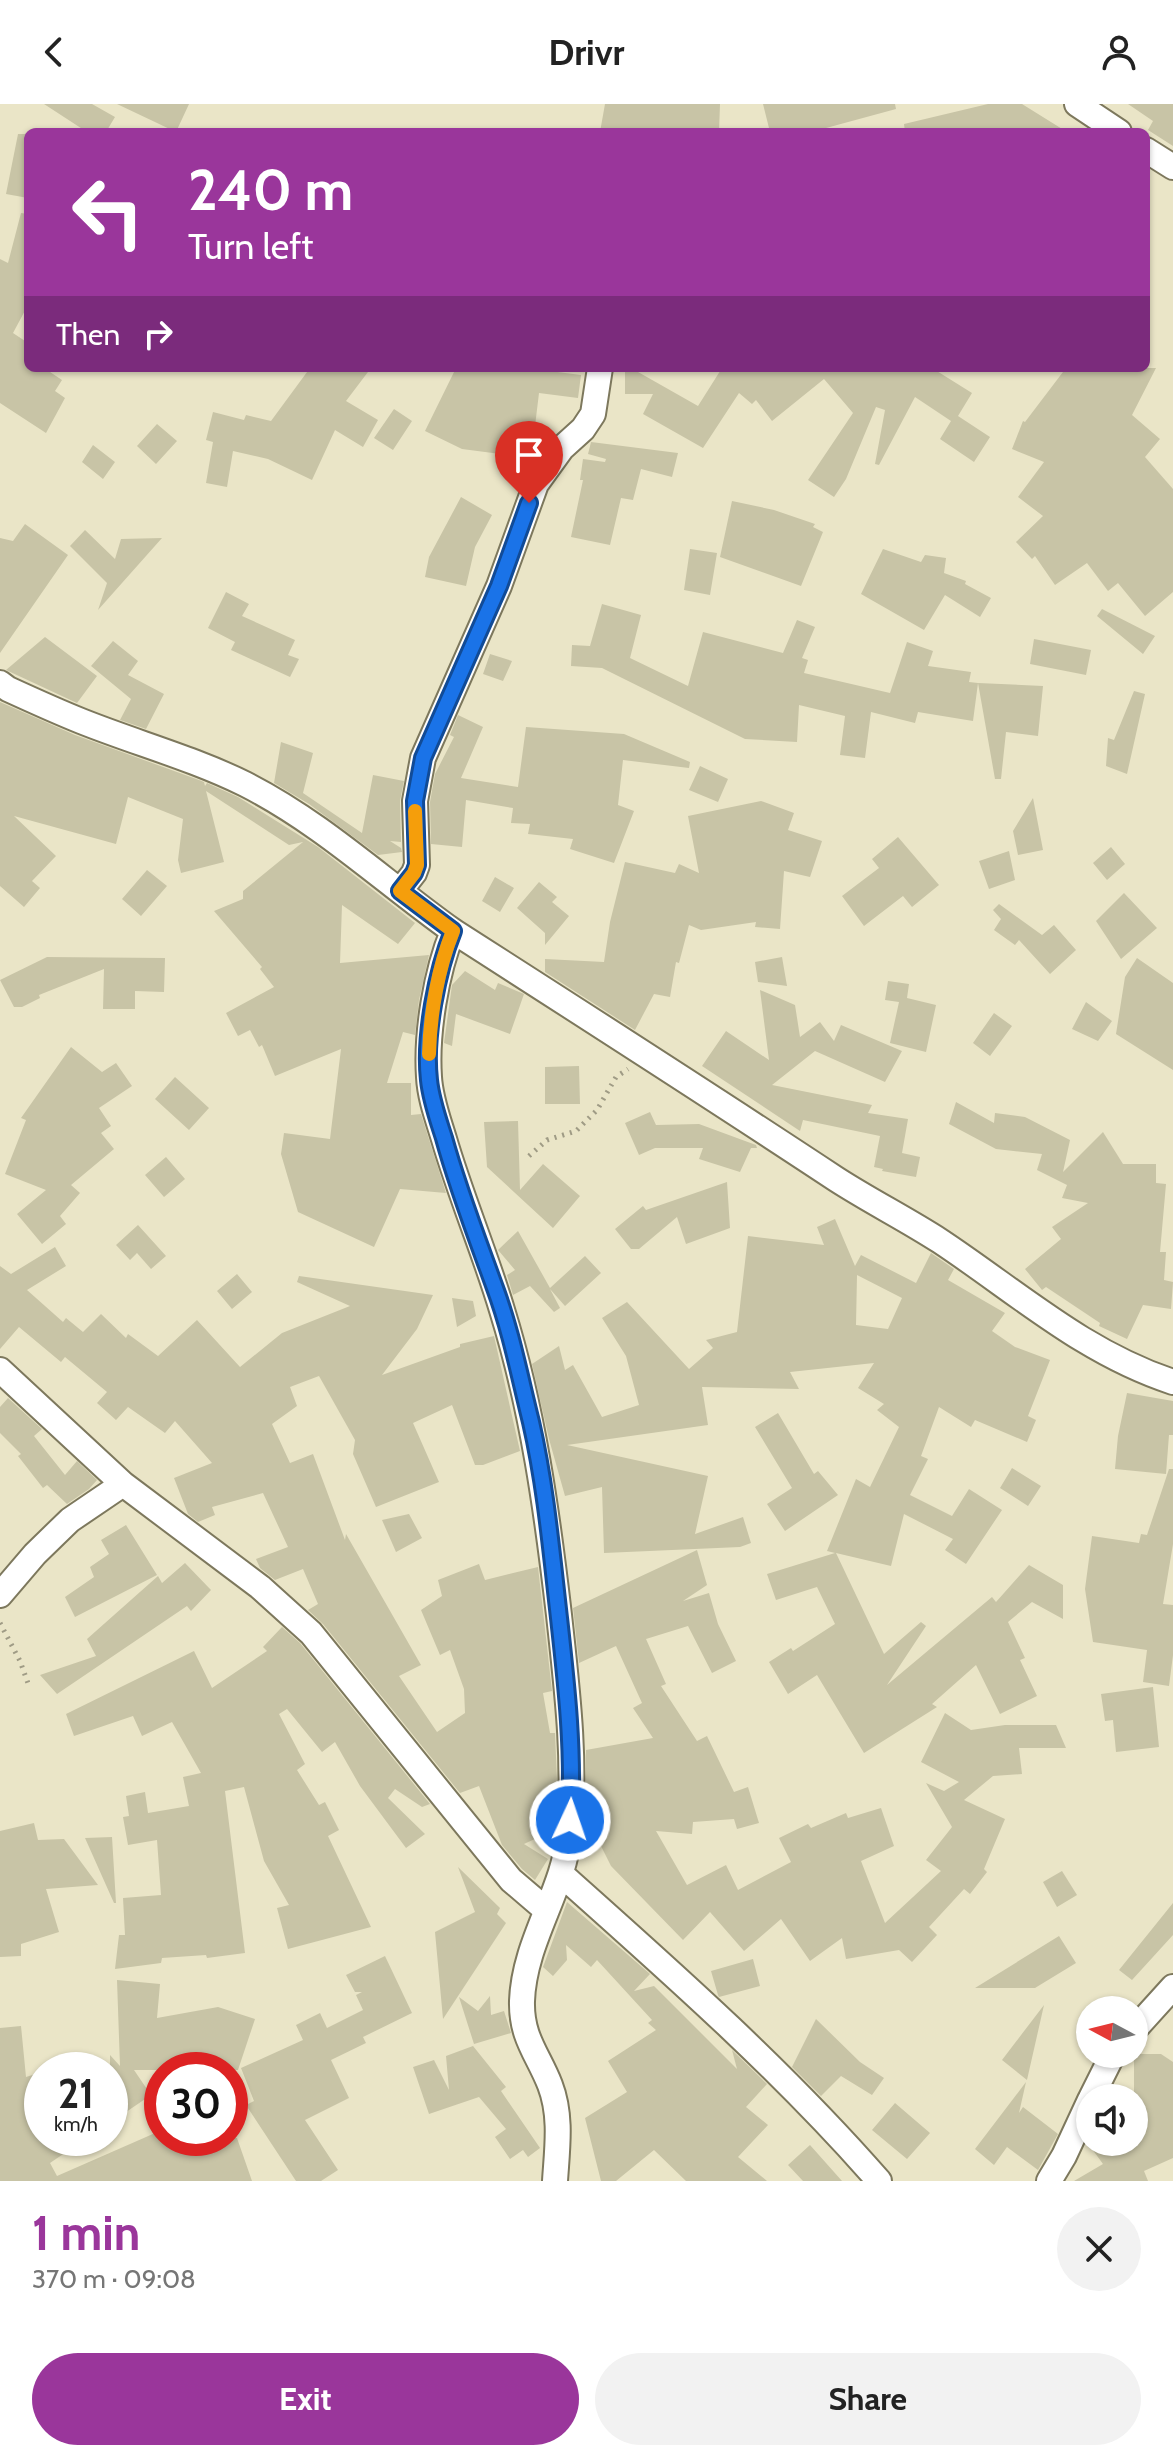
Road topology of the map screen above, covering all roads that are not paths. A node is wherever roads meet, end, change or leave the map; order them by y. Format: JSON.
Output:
{"nodes":[{"id":1,"x":1077,"y":104,"type":"edge"},
{"id":2,"x":1113,"y":128,"type":"edge"},
{"id":3,"x":1150,"y":153,"type":"edge"},
{"id":4,"x":1173,"y":167,"type":"edge"},
{"id":5,"x":599,"y":372,"type":"edge"},
{"id":6,"x":0,"y":683,"type":"edge"},
{"id":7,"x":400,"y":891,"type":"junction"},
{"id":8,"x":453,"y":931,"type":"junction"},
{"id":9,"x":0,"y":1370,"type":"edge"},
{"id":10,"x":1173,"y":1382,"type":"edge"},
{"id":11,"x":123,"y":1484,"type":"junction"},
{"id":12,"x":0,"y":1595,"type":"edge"},
{"id":13,"x":561,"y":1874,"type":"junction"},
{"id":14,"x":545,"y":1909,"type":"junction"},
{"id":15,"x":1173,"y":1987,"type":"edge"},
{"id":16,"x":1148,"y":2015,"type":"edge"},
{"id":17,"x":1076,"y":2130,"type":"edge"},
{"id":18,"x":555,"y":2181,"type":"edge"},
{"id":19,"x":879,"y":2181,"type":"edge"},
{"id":20,"x":1049,"y":2181,"type":"edge"}],
"edges":[{"from":1,"to":2,"type":"street"},
{"from":3,"to":4,"type":"street"},
{"from":5,"to":7,"type":"street"},
{"from":6,"to":7,"type":"street"},
{"from":7,"to":8,"type":"street"},
{"from":8,"to":10,"type":"street"},
{"from":8,"to":13,"type":"street"},
{"from":9,"to":11,"type":"street"},
{"from":11,"to":12,"type":"street"},
{"from":11,"to":14,"type":"street"},
{"from":13,"to":14,"type":"street"},
{"from":13,"to":19,"type":"street"},
{"from":14,"to":18,"type":"street"},
{"from":15,"to":16,"type":"street"},
{"from":17,"to":20,"type":"street"}]}
